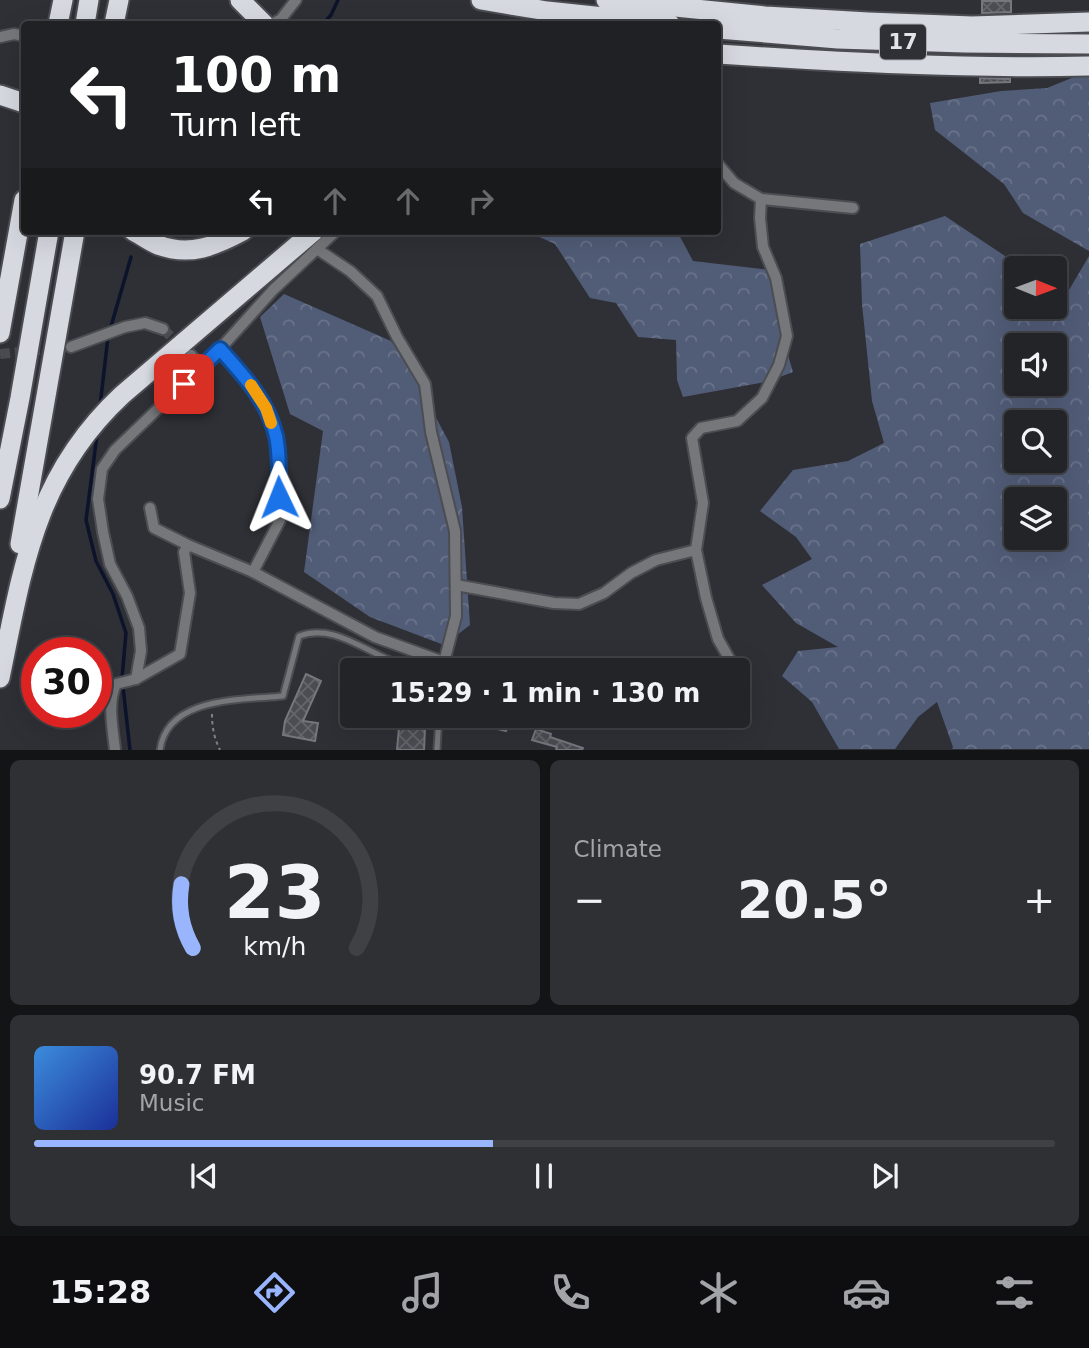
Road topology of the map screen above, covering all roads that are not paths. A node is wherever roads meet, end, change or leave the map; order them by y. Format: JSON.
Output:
{"nodes":[{"id":1,"x":63,"y":0,"type":"edge"},
{"id":2,"x":89,"y":0,"type":"edge"},
{"id":3,"x":119,"y":0,"type":"edge"},
{"id":4,"x":240,"y":0,"type":"edge"},
{"id":5,"x":296,"y":0,"type":"edge"},
{"id":6,"x":481,"y":0,"type":"edge"},
{"id":7,"x":606,"y":0,"type":"edge"},
{"id":8,"x":59,"y":21,"type":"edge"},
{"id":9,"x":86,"y":21,"type":"edge"},
{"id":10,"x":115,"y":21,"type":"edge"},
{"id":11,"x":264,"y":21,"type":"edge"},
{"id":12,"x":274,"y":21,"type":"edge"},
{"id":13,"x":642,"y":21,"type":"edge"},
{"id":14,"x":1089,"y":22,"type":"edge"},
{"id":15,"x":721,"y":29,"type":"edge"},
{"id":16,"x":21,"y":35,"type":"edge"},
{"id":17,"x":0,"y":37,"type":"edge"},
{"id":18,"x":1089,"y":44,"type":"edge"},
{"id":19,"x":721,"y":54,"type":"edge"},
{"id":20,"x":1089,"y":66,"type":"edge"},
{"id":21,"x":3,"y":96,"type":"edge"},
{"id":22,"x":21,"y":102,"type":"edge"},
{"id":23,"x":721,"y":168,"type":"edge"},
{"id":24,"x":761,"y":199,"type":"junction"},
{"id":25,"x":853,"y":208,"type":"dead end"},
{"id":26,"x":21,"y":217,"type":"edge"},
{"id":27,"x":48,"y":235,"type":"edge"},
{"id":28,"x":74,"y":235,"type":"edge"},
{"id":29,"x":140,"y":235,"type":"edge"},
{"id":30,"x":236,"y":235,"type":"edge"},
{"id":31,"x":315,"y":240,"type":"edge"},
{"id":32,"x":163,"y":329,"type":"tunnel mouth"},
{"id":33,"x":0,"y":333,"type":"edge"},
{"id":34,"x":71,"y":347,"type":"tunnel mouth"},
{"id":35,"x":220,"y":349,"type":"junction"},
{"id":36,"x":191,"y":355,"type":"tunnel mouth"},
{"id":37,"x":201,"y":367,"type":"junction"},
{"id":38,"x":0,"y":499,"type":"edge"},
{"id":39,"x":150,"y":508,"type":"dead end"},
{"id":40,"x":188,"y":545,"type":"junction"},
{"id":41,"x":696,"y":550,"type":"junction"},
{"id":42,"x":253,"y":572,"type":"junction"},
{"id":43,"x":456,"y":585,"type":"junction"},
{"id":44,"x":385,"y":658,"type":"edge"},
{"id":45,"x":424,"y":658,"type":"edge"},
{"id":46,"x":445,"y":658,"type":"edge"},
{"id":47,"x":729,"y":658,"type":"edge"},
{"id":48,"x":0,"y":663,"type":"edge"},
{"id":49,"x":0,"y":678,"type":"edge"},
{"id":50,"x":134,"y":680,"type":"junction"},
{"id":51,"x":438,"y":728,"type":"edge"},
{"id":52,"x":115,"y":750,"type":"edge"},
{"id":53,"x":160,"y":750,"type":"edge"},
{"id":54,"x":437,"y":750,"type":"edge"}],
"edges":[{"from":1,"to":8,"type":"highway"},
{"from":2,"to":9,"type":"highway"},
{"from":3,"to":10,"type":"highway"},
{"from":4,"to":11,"type":"highway"},
{"from":5,"to":12,"type":"street"},
{"from":6,"to":13,"type":"highway"},
{"from":7,"to":14,"type":"highway","number":"17"},
{"from":15,"to":18,"type":"highway","number":"17"},
{"from":16,"to":17,"type":"street"},
{"from":19,"to":20,"type":"highway"},
{"from":21,"to":22,"type":"highway"},
{"from":23,"to":24,"type":"street"},
{"from":24,"to":25,"type":"street"},
{"from":24,"to":41,"type":"street"},
{"from":26,"to":33,"type":"highway"},
{"from":27,"to":38,"type":"highway"},
{"from":28,"to":48,"type":"highway"},
{"from":29,"to":30,"type":"highway"},
{"from":31,"to":35,"type":"street"},
{"from":31,"to":43,"type":"street"},
{"from":31,"to":49,"type":"highway"},
{"from":32,"to":34,"type":"street"},
{"from":35,"to":37,"type":"street"},
{"from":35,"to":42,"type":"street"},
{"from":36,"to":37,"type":"street"},
{"from":37,"to":50,"type":"street"},
{"from":39,"to":40,"type":"street"},
{"from":40,"to":42,"type":"street"},
{"from":40,"to":50,"type":"street"},
{"from":41,"to":43,"type":"street"},
{"from":41,"to":47,"type":"street"},
{"from":42,"to":45,"type":"street"},
{"from":43,"to":46,"type":"street"},
{"from":44,"to":53,"type":"lane"},
{"from":50,"to":52,"type":"street"},
{"from":51,"to":54,"type":"lane"}]}
